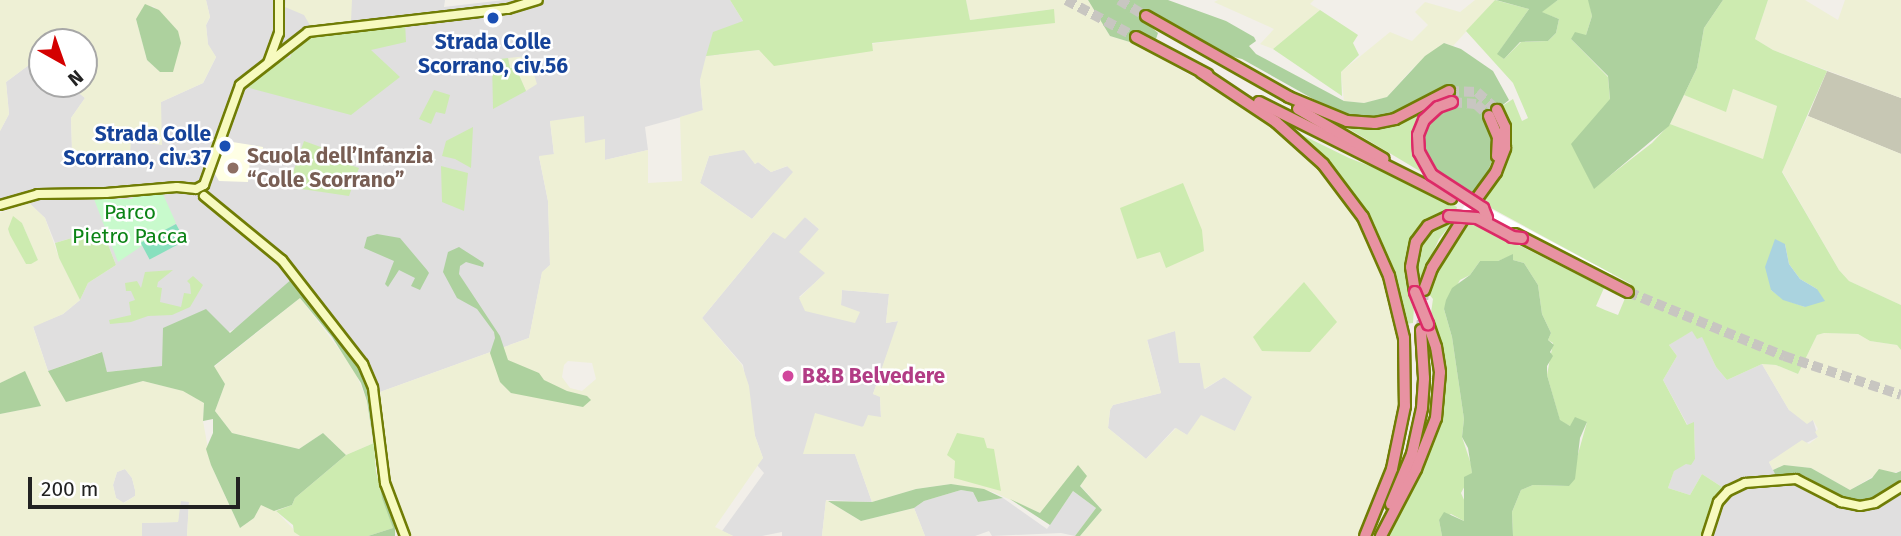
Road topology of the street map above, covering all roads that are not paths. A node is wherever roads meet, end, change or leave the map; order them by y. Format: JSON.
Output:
{"nodes":[{"id":1,"x":279,"y":0,"type":"edge"},
{"id":2,"x":538,"y":0,"type":"edge"},
{"id":3,"x":1146,"y":16,"type":"tunnel mouth"},
{"id":4,"x":1136,"y":37,"type":"tunnel mouth"},
{"id":5,"x":268,"y":63,"type":"junction"},
{"id":6,"x":1231,"y":65,"type":"junction"},
{"id":7,"x":1201,"y":72,"type":"junction"},
{"id":8,"x":1493,"y":113,"type":"tunnel mouth"},
{"id":9,"x":203,"y":190,"type":"junction"},
{"id":10,"x":1451,"y":198,"type":"junction"},
{"id":11,"x":1475,"y":201,"type":"dead end"},
{"id":12,"x":0,"y":205,"type":"edge"},
{"id":13,"x":1487,"y":218,"type":"junction"},
{"id":14,"x":1464,"y":219,"type":"dead end"},
{"id":15,"x":1522,"y":238,"type":"junction"},
{"id":16,"x":1420,"y":291,"type":"junction"},
{"id":17,"x":1628,"y":292,"type":"tunnel mouth"},
{"id":18,"x":1424,"y":327,"type":"junction"},
{"id":19,"x":1418,"y":430,"type":"junction"},
{"id":20,"x":1901,"y":487,"type":"edge"},
{"id":21,"x":404,"y":534,"type":"edge"},
{"id":22,"x":1368,"y":536,"type":"edge"},
{"id":23,"x":1380,"y":536,"type":"edge"},
{"id":24,"x":1707,"y":536,"type":"edge"}],
"edges":[{"from":1,"to":5,"type":"street"},
{"from":2,"to":5,"type":"street"},
{"from":3,"to":6,"type":"highway"},
{"from":4,"to":7,"type":"highway"},
{"from":5,"to":9,"type":"street"},
{"from":6,"to":10,"type":"highway"},
{"from":6,"to":13,"type":"highway","bridge":true},
{"from":7,"to":10,"type":"highway"},
{"from":7,"to":22,"type":"highway"},
{"from":8,"to":11,"type":"highway"},
{"from":9,"to":12,"type":"street"},
{"from":9,"to":21,"type":"street"},
{"from":10,"to":13,"type":"highway"},
{"from":13,"to":15,"type":"highway","bridge":true},
{"from":14,"to":16,"type":"highway"},
{"from":15,"to":16,"type":"highway","bridge":true},
{"from":15,"to":17,"type":"highway"},
{"from":16,"to":18,"type":"highway","bridge":true},
{"from":18,"to":19,"type":"highway"},
{"from":18,"to":23,"type":"highway"},
{"from":19,"to":22,"type":"highway"},
{"from":19,"to":23,"type":"highway"},
{"from":20,"to":24,"type":"street"}]}
